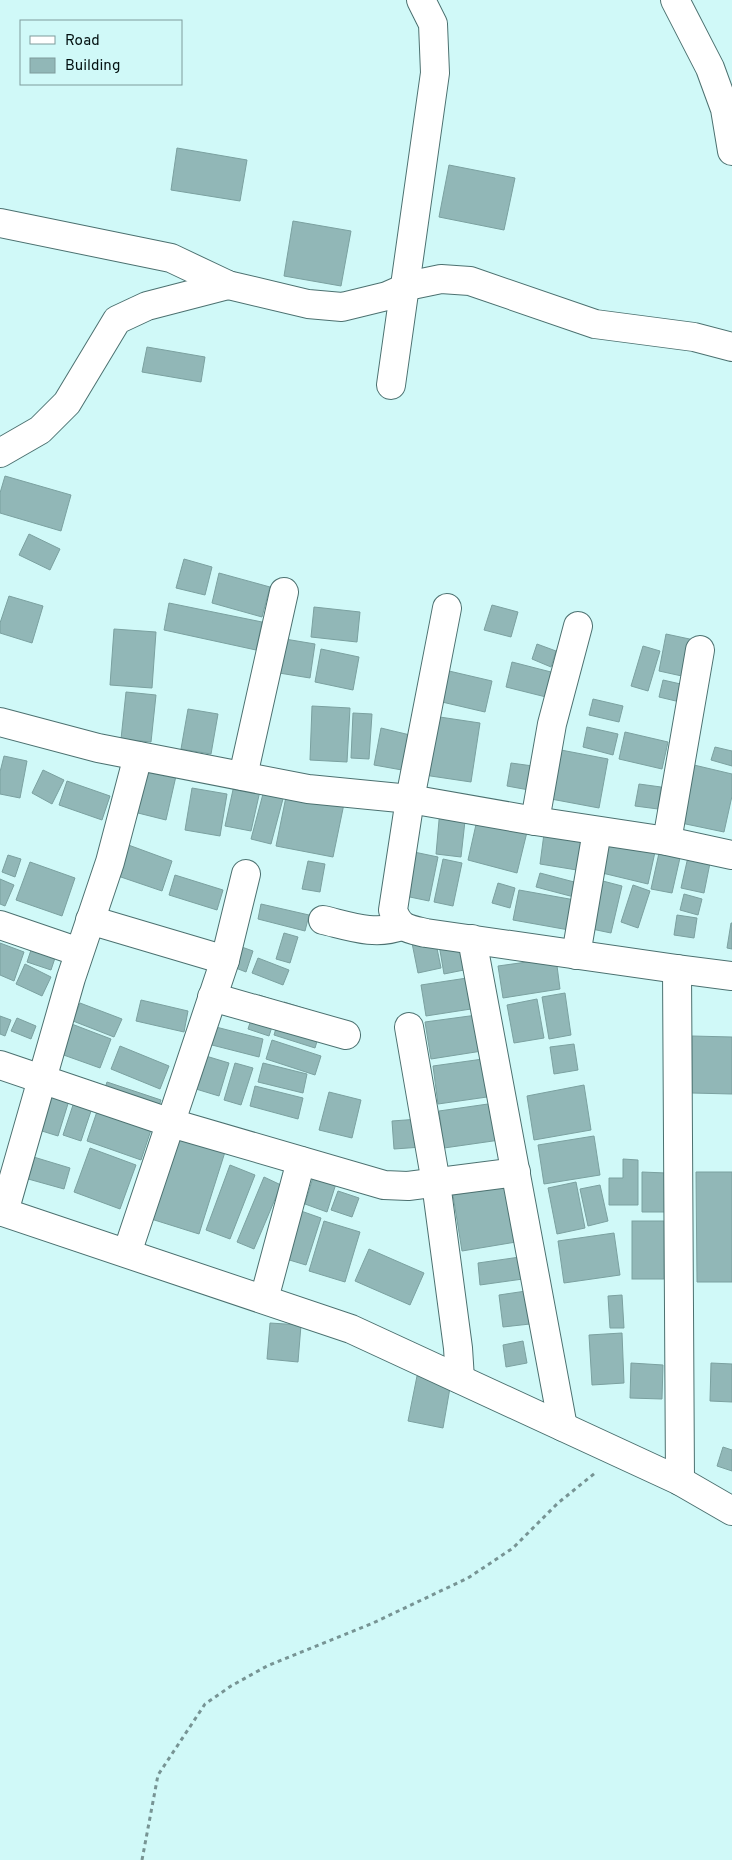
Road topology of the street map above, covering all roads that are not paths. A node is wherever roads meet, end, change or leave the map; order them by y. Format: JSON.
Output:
{"nodes":[{"id":1,"x":421,"y":0,"type":"edge"},
{"id":2,"x":675,"y":0,"type":"edge"},
{"id":3,"x":732,"y":151,"type":"edge"},
{"id":4,"x":0,"y":223,"type":"edge"},
{"id":5,"x":228,"y":285,"type":"junction"},
{"id":6,"x":405,"y":288,"type":"junction"},
{"id":7,"x":732,"y":347,"type":"edge"},
{"id":8,"x":391,"y":385,"type":"dead end"},
{"id":9,"x":0,"y":453,"type":"edge"},
{"id":10,"x":284,"y":592,"type":"dead end"},
{"id":11,"x":447,"y":608,"type":"dead end"},
{"id":12,"x":578,"y":626,"type":"dead end"},
{"id":13,"x":700,"y":650,"type":"dead end"},
{"id":14,"x":0,"y":722,"type":"edge"},
{"id":15,"x":138,"y":756,"type":"junction"},
{"id":16,"x":243,"y":776,"type":"junction"},
{"id":17,"x":410,"y":799,"type":"junction"},
{"id":18,"x":535,"y":821,"type":"junction"},
{"id":19,"x":597,"y":831,"type":"junction"},
{"id":20,"x":667,"y":841,"type":"junction"},
{"id":21,"x":732,"y":854,"type":"edge"},
{"id":22,"x":246,"y":874,"type":"dead end"},
{"id":23,"x":90,"y":920,"type":"junction"},
{"id":24,"x":322,"y":920,"type":"dead end"},
{"id":25,"x":0,"y":925,"type":"edge"},
{"id":26,"x":401,"y":926,"type":"junction"},
{"id":27,"x":472,"y":939,"type":"junction"},
{"id":28,"x":79,"y":952,"type":"junction"},
{"id":29,"x":576,"y":954,"type":"junction"},
{"id":30,"x":224,"y":960,"type":"junction"},
{"id":31,"x":677,"y":969,"type":"junction"},
{"id":32,"x":732,"y":976,"type":"edge"},
{"id":33,"x":212,"y":997,"type":"junction"},
{"id":34,"x":410,"y":1027,"type":"dead end"},
{"id":35,"x":346,"y":1035,"type":"dead end"},
{"id":36,"x":0,"y":1065,"type":"edge"},
{"id":37,"x":42,"y":1079,"type":"junction"},
{"id":38,"x":171,"y":1123,"type":"junction"},
{"id":39,"x":301,"y":1161,"type":"junction"},
{"id":40,"x":516,"y":1172,"type":"junction"},
{"id":41,"x":436,"y":1183,"type":"junction"},
{"id":42,"x":2,"y":1211,"type":"edge"},
{"id":43,"x":127,"y":1254,"type":"junction"},
{"id":44,"x":264,"y":1299,"type":"junction"},
{"id":45,"x":460,"y":1379,"type":"junction"},
{"id":46,"x":563,"y":1427,"type":"junction"},
{"id":47,"x":680,"y":1481,"type":"junction"},
{"id":48,"x":732,"y":1511,"type":"edge"}],
"edges":[{"from":1,"to":6,"type":"street"},
{"from":2,"to":3,"type":"street"},
{"from":4,"to":5,"type":"street"},
{"from":5,"to":6,"type":"street"},
{"from":5,"to":9,"type":"street"},
{"from":6,"to":7,"type":"street"},
{"from":6,"to":8,"type":"street"},
{"from":10,"to":16,"type":"street"},
{"from":11,"to":17,"type":"street"},
{"from":12,"to":18,"type":"street"},
{"from":13,"to":20,"type":"street"},
{"from":14,"to":15,"type":"street"},
{"from":15,"to":16,"type":"street"},
{"from":15,"to":23,"type":"street"},
{"from":16,"to":17,"type":"street"},
{"from":17,"to":18,"type":"street"},
{"from":17,"to":26,"type":"street"},
{"from":18,"to":19,"type":"street"},
{"from":19,"to":20,"type":"street"},
{"from":19,"to":29,"type":"street"},
{"from":20,"to":21,"type":"street"},
{"from":22,"to":30,"type":"street"},
{"from":23,"to":28,"type":"street"},
{"from":23,"to":30,"type":"street"},
{"from":24,"to":26,"type":"street"},
{"from":25,"to":28,"type":"street"},
{"from":26,"to":27,"type":"street"},
{"from":27,"to":29,"type":"street"},
{"from":27,"to":40,"type":"street"},
{"from":28,"to":37,"type":"street"},
{"from":29,"to":31,"type":"street"},
{"from":30,"to":33,"type":"street"},
{"from":31,"to":32,"type":"street"},
{"from":31,"to":47,"type":"street"},
{"from":33,"to":35,"type":"street"},
{"from":33,"to":38,"type":"street"},
{"from":34,"to":41,"type":"street"},
{"from":36,"to":37,"type":"street"},
{"from":37,"to":38,"type":"street"},
{"from":37,"to":42,"type":"street"},
{"from":38,"to":39,"type":"street"},
{"from":38,"to":43,"type":"street"},
{"from":39,"to":41,"type":"street"},
{"from":39,"to":44,"type":"street"},
{"from":40,"to":41,"type":"street"},
{"from":40,"to":46,"type":"street"},
{"from":41,"to":45,"type":"street"},
{"from":42,"to":43,"type":"street"},
{"from":43,"to":44,"type":"street"},
{"from":44,"to":45,"type":"street"},
{"from":45,"to":46,"type":"street"},
{"from":46,"to":47,"type":"street"},
{"from":47,"to":48,"type":"street"}]}
